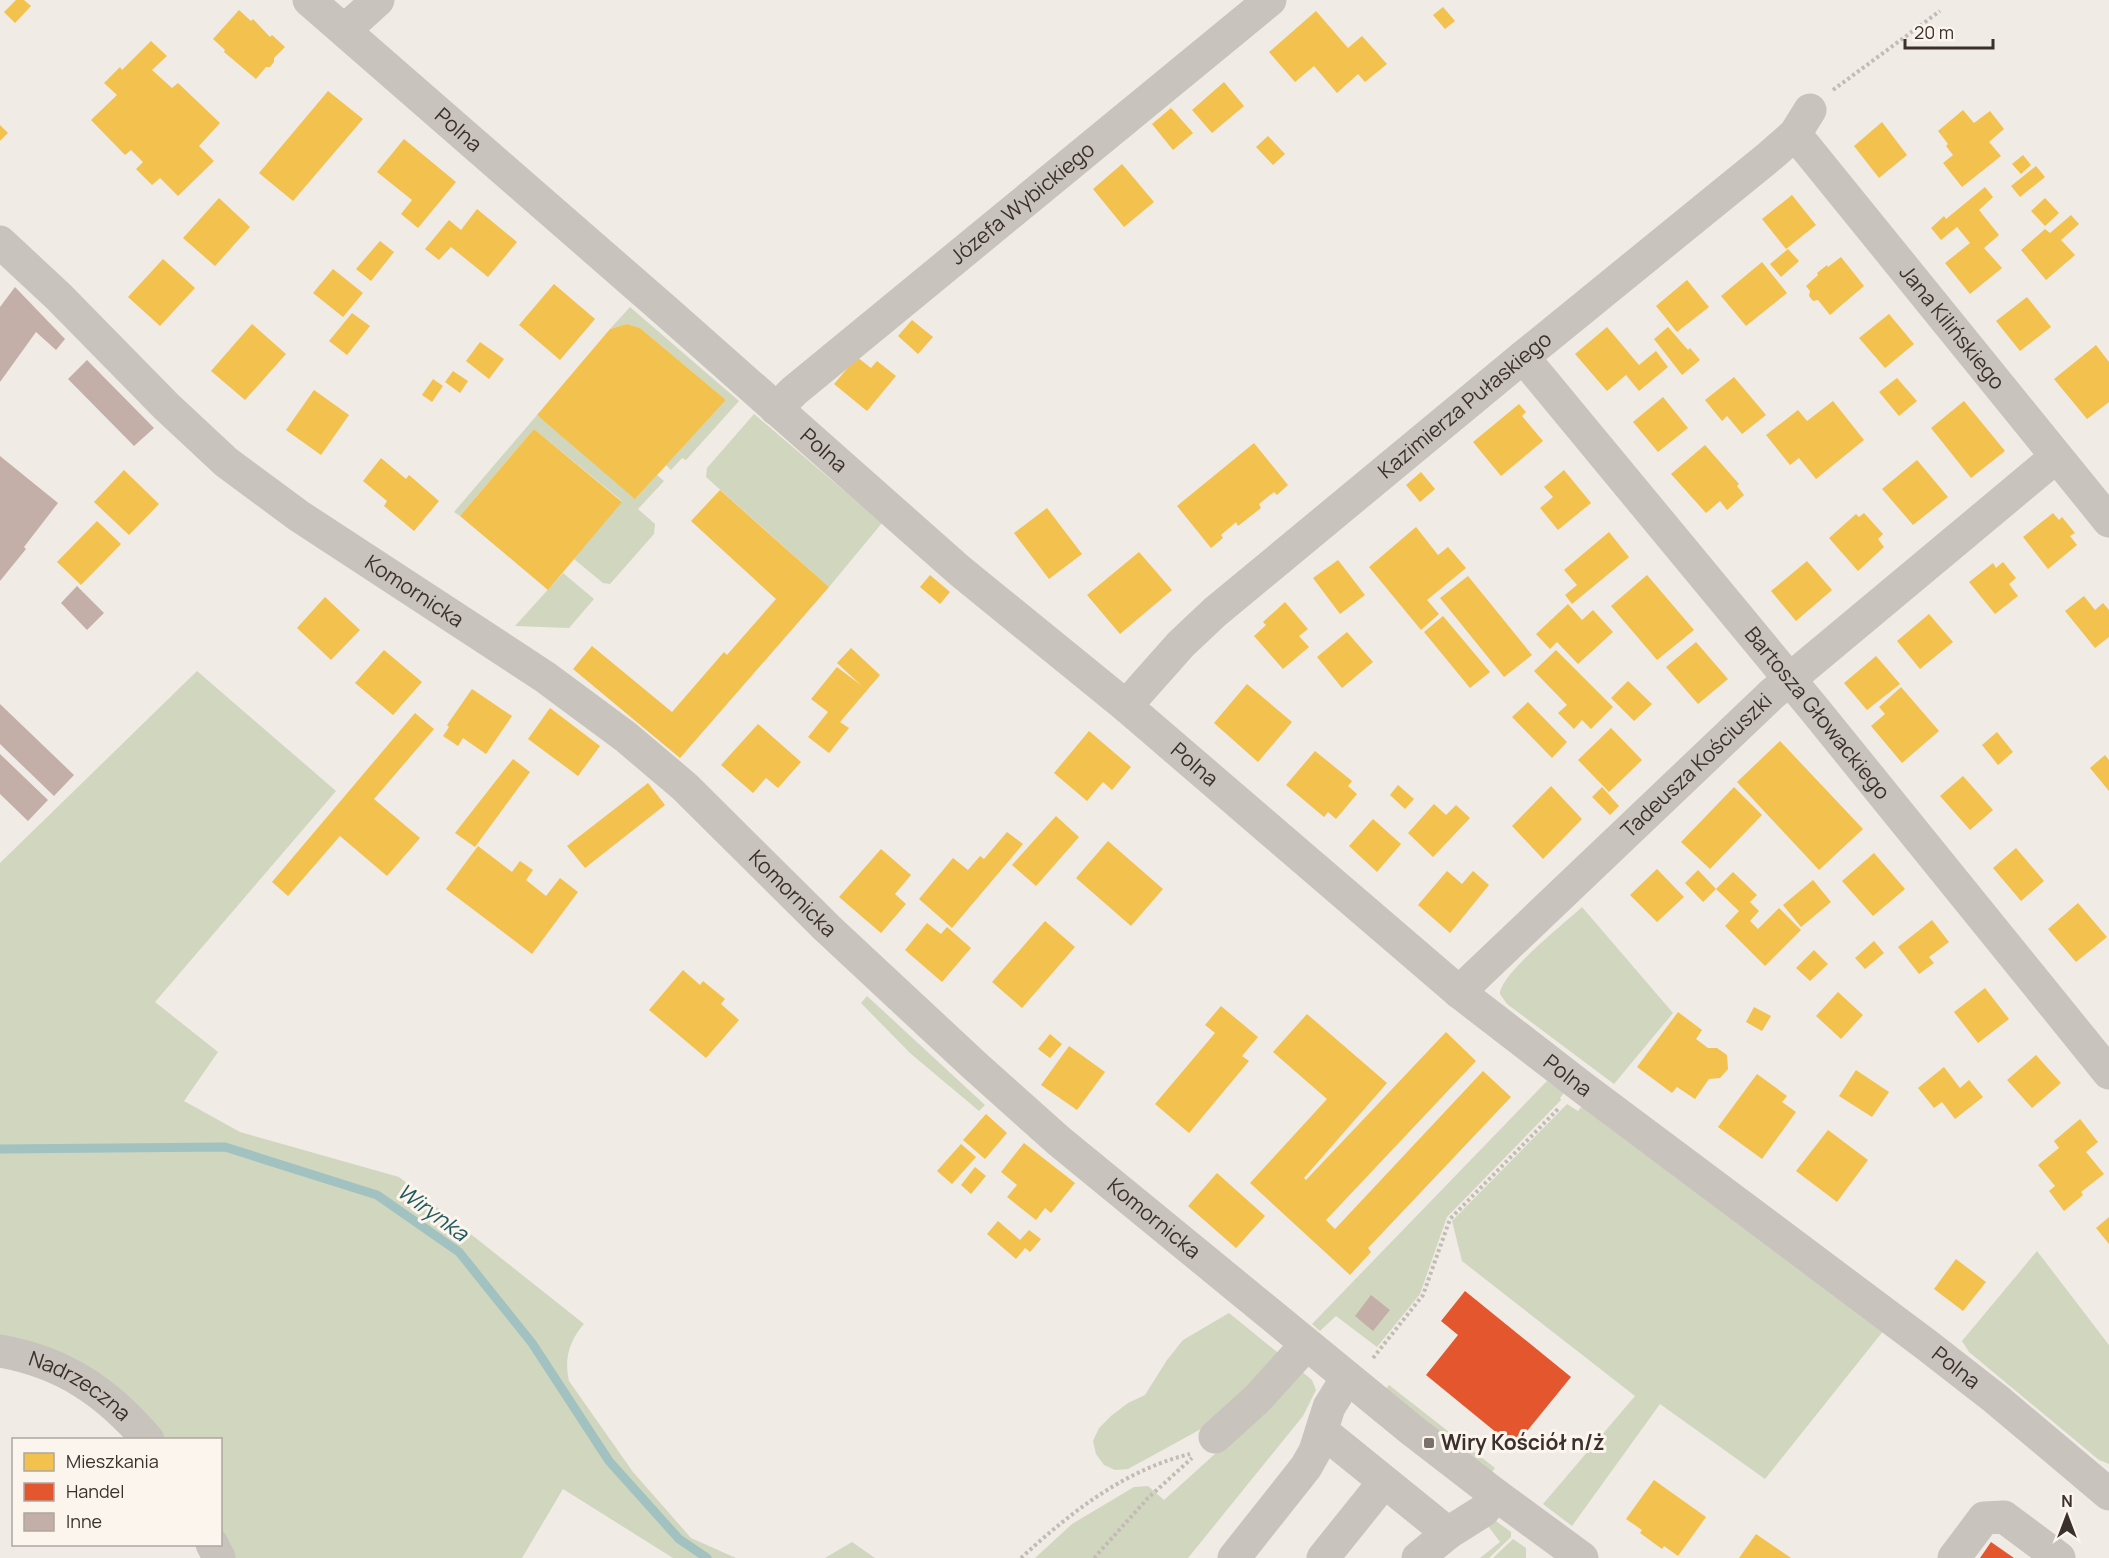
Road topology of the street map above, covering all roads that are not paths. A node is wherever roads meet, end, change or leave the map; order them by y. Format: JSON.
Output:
{"nodes":[{"id":1,"x":309,"y":0,"type":"edge"},
{"id":2,"x":378,"y":0,"type":"edge"},
{"id":3,"x":1270,"y":0,"type":"edge"},
{"id":4,"x":345,"y":30,"type":"junction"},
{"id":5,"x":1802,"y":122,"type":"joint"},
{"id":6,"x":0,"y":242,"type":"edge"},
{"id":7,"x":1523,"y":357,"type":"junction"},
{"id":8,"x":776,"y":409,"type":"junction"},
{"id":9,"x":2056,"y":457,"type":"junction"},
{"id":10,"x":2109,"y":521,"type":"edge"},
{"id":11,"x":1790,"y":679,"type":"junction"},
{"id":12,"x":1126,"y":706,"type":"junction"},
{"id":13,"x":1459,"y":992,"type":"junction"},
{"id":14,"x":2109,"y":1073,"type":"edge"},
{"id":15,"x":1306,"y":1345,"type":"junction"},
{"id":16,"x":0,"y":1351,"type":"edge"},
{"id":17,"x":1356,"y":1372,"type":"junction"},
{"id":18,"x":1322,"y":1431,"type":"junction"},
{"id":19,"x":1215,"y":1437,"type":"dead end"},
{"id":20,"x":146,"y":1438,"type":"edge"},
{"id":21,"x":1384,"y":1482,"type":"junction"},
{"id":22,"x":2109,"y":1494,"type":"edge"},
{"id":23,"x":1496,"y":1496,"type":"junction"},
{"id":24,"x":1448,"y":1533,"type":"junction"},
{"id":25,"x":1234,"y":1558,"type":"edge"},
{"id":26,"x":1323,"y":1558,"type":"edge"},
{"id":27,"x":1418,"y":1558,"type":"edge"},
{"id":28,"x":1582,"y":1558,"type":"edge"},
{"id":29,"x":1954,"y":1558,"type":"edge"},
{"id":30,"x":2059,"y":1558,"type":"edge"}],
"edges":[{"from":1,"to":4,"type":"street","name":"Polna"},
{"from":2,"to":4,"type":"street"},
{"from":3,"to":8,"type":"street","name":"Józefa Wybickiego"},
{"from":4,"to":8,"type":"street","name":"Polna"},
{"from":5,"to":7,"type":"street","name":"Kazimierza Pułaskiego"},
{"from":5,"to":9,"type":"street","name":"Jana Kilińskiego"},
{"from":6,"to":15,"type":"street","name":"Komornicka"},
{"from":7,"to":11,"type":"street","name":"Bartosza Głowackiego"},
{"from":7,"to":12,"type":"street","name":"Kazimierza Pułaskiego"},
{"from":8,"to":12,"type":"street","name":"Polna"},
{"from":9,"to":10,"type":"street","name":"Jana Kilińskiego"},
{"from":9,"to":11,"type":"street","name":"Tadeusza Kościuszki"},
{"from":11,"to":13,"type":"street","name":"Tadeusza Kościuszki"},
{"from":11,"to":14,"type":"street","name":"Bartosza Głowackiego"},
{"from":12,"to":13,"type":"street","name":"Polna"},
{"from":13,"to":22,"type":"street","name":"Polna"},
{"from":15,"to":17,"type":"street","name":"Komornicka"},
{"from":15,"to":19,"type":"street"},
{"from":16,"to":20,"type":"street","name":"Nadrzeczna"},
{"from":17,"to":18,"type":"street"},
{"from":17,"to":23,"type":"street","name":"Komornicka"},
{"from":18,"to":21,"type":"street"},
{"from":18,"to":25,"type":"street"},
{"from":21,"to":24,"type":"street"},
{"from":21,"to":26,"type":"street"},
{"from":23,"to":24,"type":"street"},
{"from":23,"to":28,"type":"street","name":"Komornicka"},
{"from":24,"to":27,"type":"street"},
{"from":29,"to":30,"type":"street"}]}
